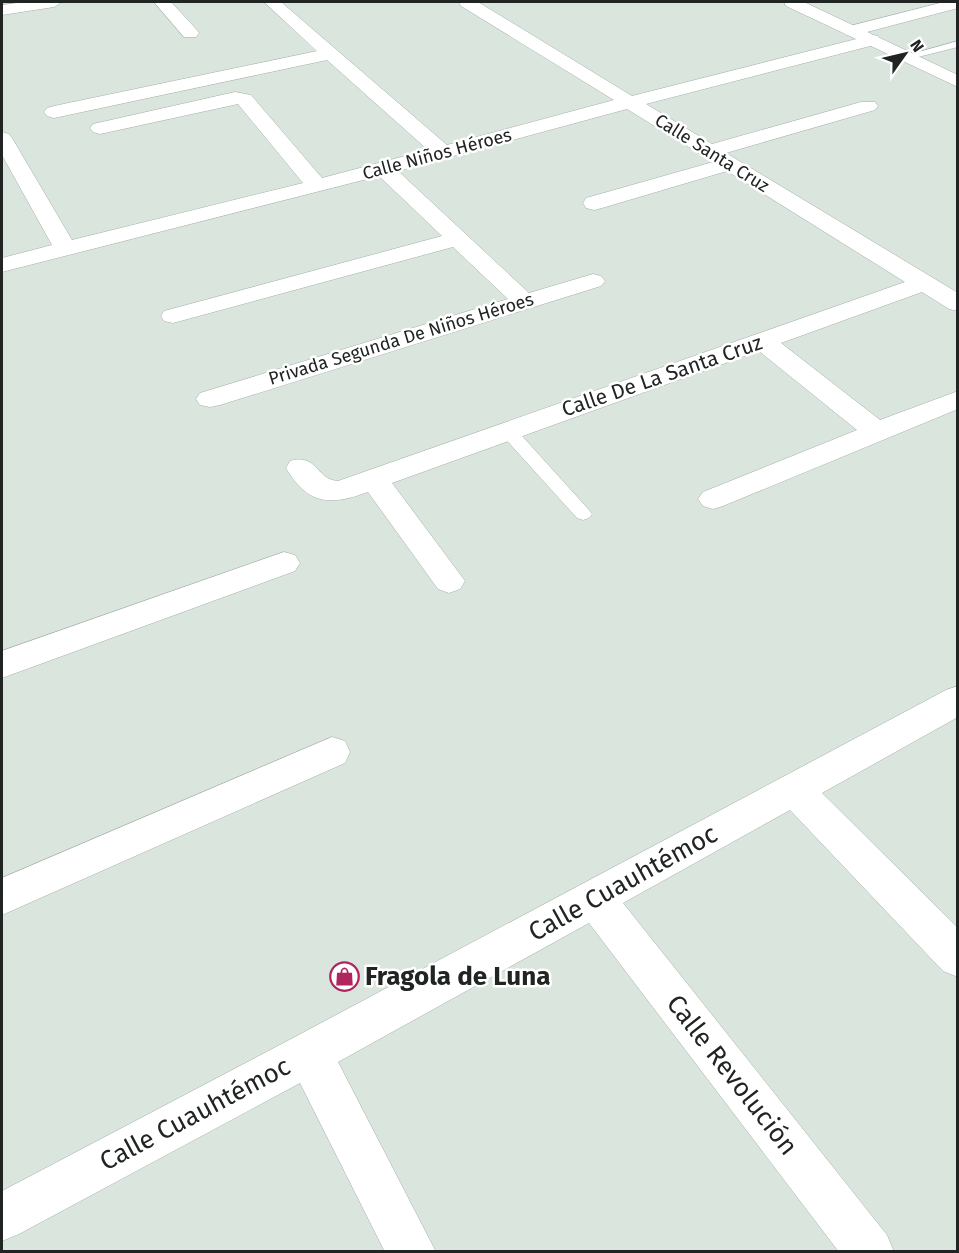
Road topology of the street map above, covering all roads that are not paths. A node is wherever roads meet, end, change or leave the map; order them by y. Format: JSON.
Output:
{"nodes":[{"id":1,"x":54,"y":2,"type":"edge"},
{"id":2,"x":162,"y":2,"type":"edge"},
{"id":3,"x":272,"y":2,"type":"edge"},
{"id":4,"x":467,"y":2,"type":"edge"},
{"id":5,"x":792,"y":2,"type":"edge"},
{"id":6,"x":957,"y":3,"type":"edge"},
{"id":7,"x":2,"y":10,"type":"edge"},
{"id":8,"x":852,"y":31,"type":"junction"},
{"id":9,"x":190,"y":33,"type":"dead end"},
{"id":10,"x":872,"y":40,"type":"junction"},
{"id":11,"x":957,"y":44,"type":"edge"},
{"id":12,"x":328,"y":54,"type":"junction"},
{"id":13,"x":906,"y":57,"type":"junction"},
{"id":14,"x":957,"y":82,"type":"edge"},
{"id":15,"x":630,"y":102,"type":"junction"},
{"id":16,"x":868,"y":105,"type":"dead end"},
{"id":17,"x":54,"y":112,"type":"dead end"},
{"id":18,"x":100,"y":128,"type":"dead end"},
{"id":19,"x":2,"y":138,"type":"edge"},
{"id":20,"x":709,"y":152,"type":"junction"},
{"id":21,"x":443,"y":153,"type":"junction"},
{"id":22,"x":729,"y":164,"type":"junction"},
{"id":23,"x":383,"y":169,"type":"junction"},
{"id":24,"x":317,"y":186,"type":"junction"},
{"id":25,"x":594,"y":203,"type":"dead end"},
{"id":26,"x":458,"y":239,"type":"junction"},
{"id":27,"x":66,"y":249,"type":"junction"},
{"id":28,"x":2,"y":265,"type":"edge"},
{"id":29,"x":593,"y":281,"type":"dead end"},
{"id":30,"x":924,"y":283,"type":"junction"},
{"id":31,"x":524,"y":301,"type":"junction"},
{"id":32,"x":957,"y":304,"type":"edge"},
{"id":33,"x":173,"y":316,"type":"dead end"},
{"id":34,"x":763,"y":341,"type":"junction"},
{"id":35,"x":210,"y":399,"type":"dead end"},
{"id":36,"x":957,"y":399,"type":"edge"},
{"id":37,"x":507,"y":430,"type":"junction"},
{"id":38,"x":877,"y":432,"type":"junction"},
{"id":39,"x":300,"y":468,"type":"dead end"},
{"id":40,"x":374,"y":480,"type":"junction"},
{"id":41,"x":712,"y":499,"type":"dead end"},
{"id":42,"x":583,"y":514,"type":"dead end"},
{"id":43,"x":284,"y":562,"type":"dead end"},
{"id":44,"x":449,"y":581,"type":"dead end"},
{"id":45,"x":2,"y":665,"type":"edge"},
{"id":46,"x":957,"y":700,"type":"edge"},
{"id":47,"x":332,"y":752,"type":"dead end"},
{"id":48,"x":795,"y":790,"type":"junction"},
{"id":49,"x":2,"y":897,"type":"edge"},
{"id":50,"x":595,"y":899,"type":"junction"},
{"id":51,"x":957,"y":957,"type":"edge"},
{"id":52,"x":309,"y":1054,"type":"junction"},
{"id":53,"x":2,"y":1217,"type":"edge"},
{"id":54,"x":412,"y":1251,"type":"edge"},
{"id":55,"x":870,"y":1251,"type":"edge"}],
"edges":[{"from":1,"to":7,"type":"street"},
{"from":2,"to":9,"type":"street"},
{"from":3,"to":12,"type":"street"},
{"from":4,"to":15,"type":"street","name":"Calle Santa Cruz"},
{"from":5,"to":8,"type":"street"},
{"from":6,"to":8,"type":"street"},
{"from":8,"to":10,"type":"street"},
{"from":10,"to":13,"type":"street"},
{"from":10,"to":15,"type":"street","name":"Calle Niños Héroes"},
{"from":11,"to":13,"type":"lane"},
{"from":12,"to":17,"type":"street"},
{"from":12,"to":21,"type":"street"},
{"from":13,"to":14,"type":"street"},
{"from":15,"to":20,"type":"street","name":"Calle Santa Cruz"},
{"from":15,"to":21,"type":"street","name":"Calle Niños Héroes"},
{"from":16,"to":20,"type":"street"},
{"from":18,"to":24,"type":"street"},
{"from":19,"to":27,"type":"street"},
{"from":20,"to":22,"type":"street","name":"Calle Santa Cruz"},
{"from":21,"to":23,"type":"street","name":"Calle Niños Héroes"},
{"from":22,"to":25,"type":"street"},
{"from":22,"to":30,"type":"street","name":"Calle Santa Cruz"},
{"from":23,"to":24,"type":"street","name":"Calle Niños Héroes"},
{"from":23,"to":26,"type":"street"},
{"from":24,"to":27,"type":"street","name":"Calle Niños Héroes"},
{"from":26,"to":31,"type":"street"},
{"from":26,"to":33,"type":"street"},
{"from":27,"to":28,"type":"street","name":"Calle Niños Héroes"},
{"from":29,"to":31,"type":"street","name":"Privada Segunda De Niños Héroes"},
{"from":30,"to":32,"type":"street","name":"Calle Santa Cruz"},
{"from":30,"to":34,"type":"street","name":"Calle De La Santa Cruz"},
{"from":31,"to":35,"type":"street","name":"Privada Segunda De Niños Héroes"},
{"from":34,"to":37,"type":"street","name":"Calle De La Santa Cruz"},
{"from":34,"to":38,"type":"street"},
{"from":36,"to":38,"type":"street"},
{"from":37,"to":40,"type":"street","name":"Calle De La Santa Cruz"},
{"from":37,"to":42,"type":"lane"},
{"from":38,"to":41,"type":"street"},
{"from":39,"to":40,"type":"street","name":"Calle De La Santa Cruz"},
{"from":40,"to":44,"type":"street"},
{"from":43,"to":45,"type":"street"},
{"from":46,"to":48,"type":"street","name":"Calle Cuauhtémoc"},
{"from":47,"to":49,"type":"street"},
{"from":48,"to":50,"type":"street","name":"Calle Cuauhtémoc"},
{"from":48,"to":51,"type":"street"},
{"from":50,"to":52,"type":"street","name":"Calle Cuauhtémoc"},
{"from":50,"to":55,"type":"street","name":"Calle Revolución"},
{"from":52,"to":53,"type":"street","name":"Calle Cuauhtémoc"},
{"from":52,"to":54,"type":"street"}]}
